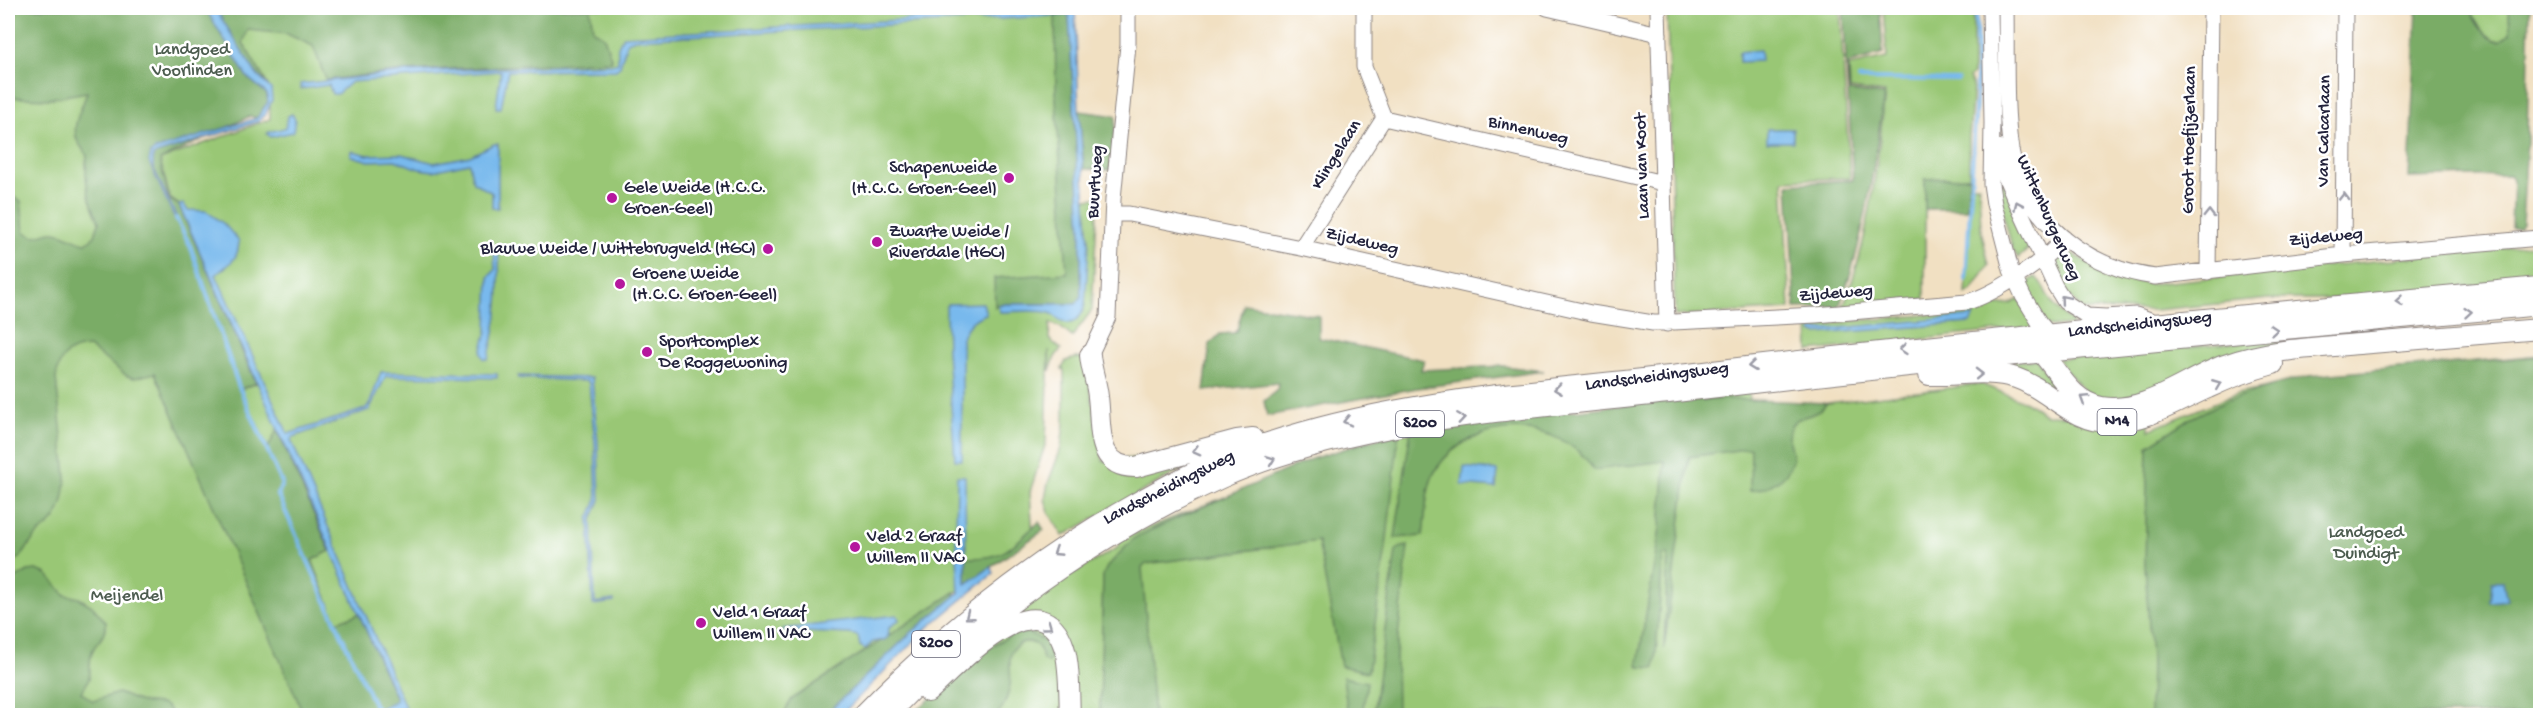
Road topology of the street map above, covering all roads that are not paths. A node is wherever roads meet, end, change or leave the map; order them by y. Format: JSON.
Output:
{"nodes":[{"id":1,"x":1128,"y":8,"type":"edge"},
{"id":2,"x":1364,"y":8,"type":"edge"},
{"id":3,"x":1547,"y":8,"type":"edge"},
{"id":4,"x":1658,"y":8,"type":"edge"},
{"id":5,"x":1990,"y":8,"type":"edge"},
{"id":6,"x":2006,"y":8,"type":"edge"},
{"id":7,"x":2211,"y":8,"type":"edge"},
{"id":8,"x":2345,"y":8,"type":"edge"},
{"id":9,"x":1659,"y":34,"type":"junction"},
{"id":10,"x":1384,"y":118,"type":"junction"},
{"id":11,"x":1992,"y":123,"type":"junction"},
{"id":12,"x":1663,"y":183,"type":"junction"},
{"id":13,"x":1113,"y":214,"type":"junction"},
{"id":14,"x":2541,"y":238,"type":"edge"},
{"id":15,"x":2063,"y":239,"type":"junction"},
{"id":16,"x":1301,"y":248,"type":"junction"},
{"id":17,"x":2343,"y":255,"type":"junction"},
{"id":18,"x":2043,"y":258,"type":"junction"},
{"id":19,"x":2208,"y":272,"type":"junction"},
{"id":20,"x":2014,"y":278,"type":"junction"},
{"id":21,"x":2541,"y":287,"type":"edge"},
{"id":22,"x":2541,"y":305,"type":"edge"},
{"id":23,"x":2158,"y":323,"type":"junction"},
{"id":24,"x":1667,"y":324,"type":"junction"},
{"id":25,"x":2541,"y":328,"type":"edge"},
{"id":26,"x":2045,"y":343,"type":"junction"},
{"id":27,"x":2354,"y":345,"type":"junction"},
{"id":28,"x":1090,"y":355,"type":"joint"},
{"id":29,"x":1811,"y":368,"type":"junction"},
{"id":30,"x":1879,"y":369,"type":"junction"},
{"id":31,"x":1294,"y":434,"type":"junction"},
{"id":32,"x":862,"y":716,"type":"edge"},
{"id":33,"x":886,"y":716,"type":"edge"},
{"id":34,"x":902,"y":716,"type":"edge"},
{"id":35,"x":1070,"y":716,"type":"edge"}],
"edges":[{"from":1,"to":13,"type":"street","name":"Buurtweg"},
{"from":2,"to":10,"type":"street","name":"Klingelaan"},
{"from":3,"to":9,"type":"street"},
{"from":4,"to":9,"type":"street","name":"Laan van Koot"},
{"from":5,"to":11,"type":"street","name":"Wittenburgerweg"},
{"from":6,"to":15,"type":"street","name":"Wittenburgerweg"},
{"from":19,"to":7,"type":"street","name":"Groot Hoefijzerlaan","one_way":true},
{"from":17,"to":8,"type":"street","name":"Van Calcarlaan","one_way":true},
{"from":9,"to":12,"type":"street","name":"Laan van Koot"},
{"from":10,"to":12,"type":"street","name":"Binnenweg"},
{"from":10,"to":16,"type":"street","name":"Klingelaan"},
{"from":18,"to":11,"type":"street","name":"Wittenburgerweg","one_way":true},
{"from":11,"to":20,"type":"street","name":"Wittenburgerweg"},
{"from":12,"to":24,"type":"street","name":"Laan van Koot"},
{"from":13,"to":16,"type":"street","name":"Zijdeweg"},
{"from":13,"to":28,"type":"street","name":"Buurtweg"},
{"from":14,"to":17,"type":"street","name":"Zijdeweg"},
{"from":15,"to":18,"type":"street","name":"Zijdeweg"},
{"from":15,"to":19,"type":"street","name":"Zijdeweg"},
{"from":16,"to":24,"type":"street","name":"Zijdeweg"},
{"from":17,"to":19,"type":"street","name":"Zijdeweg"},
{"from":18,"to":20,"type":"street","name":"Zijdeweg"},
{"from":23,"to":18,"type":"street","name":"Wittenburgerweg","one_way":true},
{"from":20,"to":24,"type":"street","name":"Zijdeweg"},
{"from":20,"to":26,"type":"street","name":"Wittenburgerweg"},
{"from":21,"to":23,"type":"main road","name":"Landscheidingsweg","number":"N14","one_way":true},
{"from":26,"to":22,"type":"main road","name":"Landscheidingsweg","number":"N14","one_way":true},
{"from":23,"to":26,"type":"main road","name":"Landscheidingsweg","number":"N14"},
{"from":25,"to":27,"type":"main road","number":"N14"},
{"from":27,"to":26,"type":"main road","number":"N14","one_way":true},
{"from":26,"to":29,"type":"main road","name":"Landscheidingsweg","number":"N14","one_way":true},
{"from":26,"to":30,"type":"main road","name":"Landscheidingsweg","number":"N14"},
{"from":30,"to":27,"type":"main road","number":"N14","one_way":true},
{"from":31,"to":28,"type":"main road","one_way":true},
{"from":29,"to":30,"type":"main road","name":"Landscheidingsweg","number":"N14"},
{"from":29,"to":31,"type":"main road","name":"Landscheidingsweg","number":"S200","one_way":true},
{"from":33,"to":29,"type":"main road","name":"Landscheidingsweg","number":"S200","one_way":true},
{"from":31,"to":32,"type":"main road","name":"Landscheidingsweg","number":"S200","one_way":true},
{"from":34,"to":35,"type":"main road","one_way":true}]}
